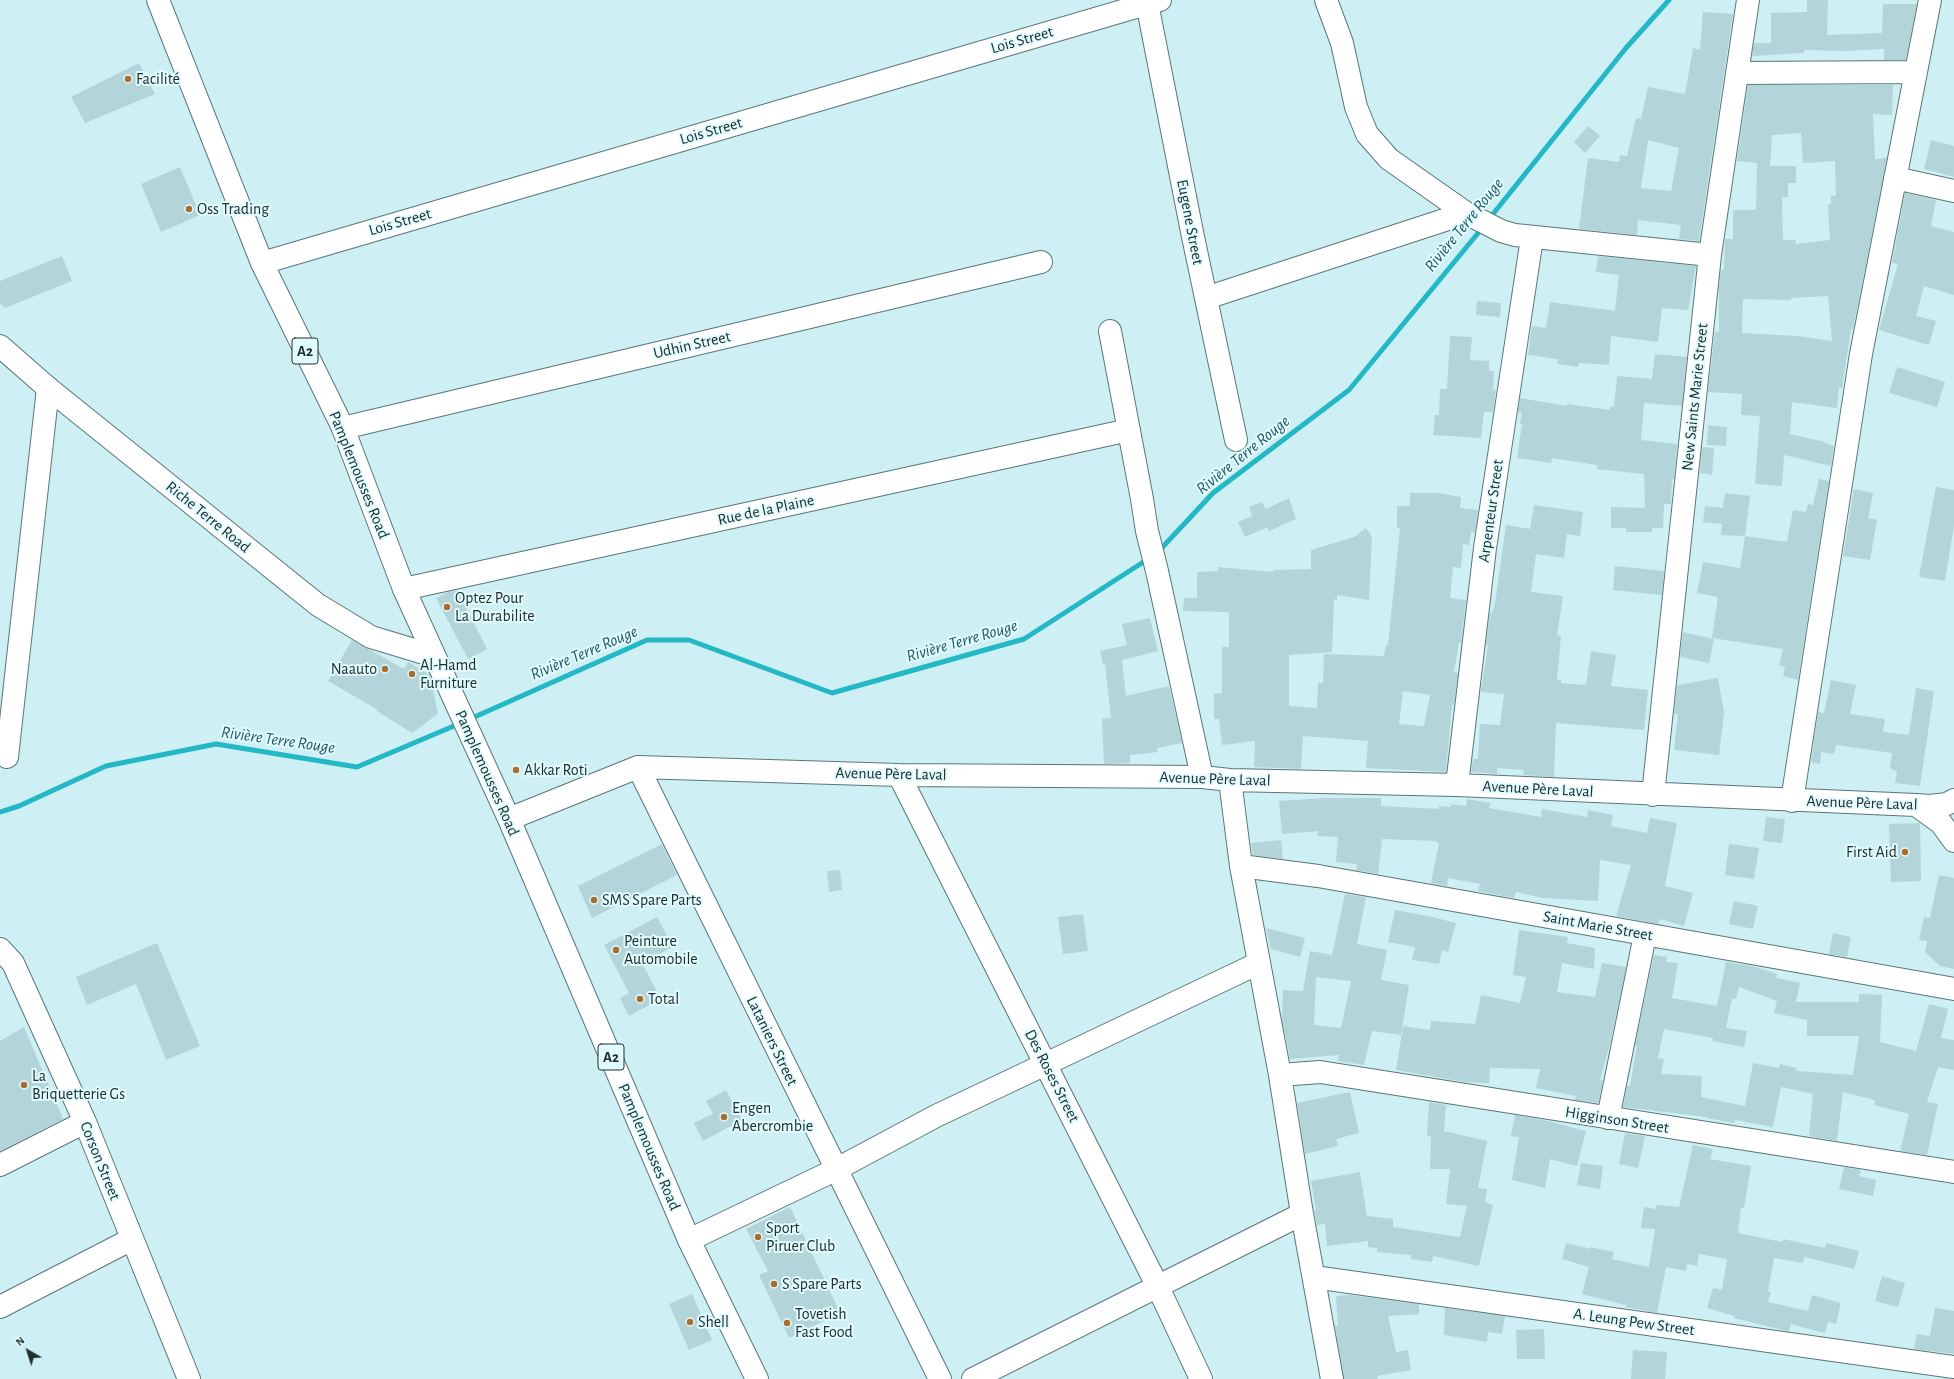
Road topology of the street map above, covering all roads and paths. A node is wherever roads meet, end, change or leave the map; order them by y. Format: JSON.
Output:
{"nodes":[{"id":1,"x":158,"y":0,"type":"edge"},
{"id":2,"x":1326,"y":0,"type":"edge"},
{"id":3,"x":1748,"y":0,"type":"edge"},
{"id":4,"x":1930,"y":0,"type":"edge"},
{"id":5,"x":1154,"y":1,"type":"edge"},
{"id":6,"x":1916,"y":72,"type":"junction"},
{"id":7,"x":1737,"y":73,"type":"junction"},
{"id":8,"x":1895,"y":178,"type":"junction"},
{"id":9,"x":1954,"y":191,"type":"edge"},
{"id":10,"x":1473,"y":217,"type":"junction"},
{"id":11,"x":1532,"y":238,"type":"junction"},
{"id":12,"x":1710,"y":255,"type":"junction"},
{"id":13,"x":1041,"y":262,"type":"dead end"},
{"id":14,"x":262,"y":263,"type":"junction"},
{"id":15,"x":1206,"y":298,"type":"junction"},
{"id":16,"x":1110,"y":331,"type":"dead end"},
{"id":17,"x":0,"y":346,"type":"edge"},
{"id":18,"x":48,"y":388,"type":"junction"},
{"id":19,"x":343,"y":428,"type":"junction"},
{"id":20,"x":1129,"y":430,"type":"junction"},
{"id":21,"x":1236,"y":440,"type":"dead end"},
{"id":22,"x":404,"y":589,"type":"junction"},
{"id":23,"x":434,"y":656,"type":"junction"},
{"id":24,"x":7,"y":757,"type":"dead end"},
{"id":25,"x":638,"y":767,"type":"junction"},
{"id":26,"x":899,"y":775,"type":"junction"},
{"id":27,"x":1202,"y":777,"type":"junction"},
{"id":28,"x":1230,"y":780,"type":"junction"},
{"id":29,"x":1457,"y":785,"type":"junction"},
{"id":30,"x":1653,"y":795,"type":"junction"},
{"id":31,"x":1954,"y":800,"type":"edge"},
{"id":32,"x":1792,"y":801,"type":"junction"},
{"id":33,"x":1923,"y":806,"type":"junction"},
{"id":34,"x":1954,"y":814,"type":"edge"},
{"id":35,"x":509,"y":819,"type":"junction"},
{"id":36,"x":1954,"y":841,"type":"edge"},
{"id":37,"x":1241,"y":866,"type":"junction"},
{"id":38,"x":1645,"y":935,"type":"junction"},
{"id":39,"x":0,"y":949,"type":"edge"},
{"id":40,"x":1259,"y":963,"type":"junction"},
{"id":41,"x":1954,"y":990,"type":"edge"},
{"id":42,"x":1047,"y":1063,"type":"junction"},
{"id":43,"x":1280,"y":1075,"type":"junction"},
{"id":44,"x":1608,"y":1118,"type":"junction"},
{"id":45,"x":85,"y":1122,"type":"junction"},
{"id":46,"x":0,"y":1165,"type":"edge"},
{"id":47,"x":835,"y":1170,"type":"junction"},
{"id":48,"x":1954,"y":1172,"type":"edge"},
{"id":49,"x":1302,"y":1214,"type":"junction"},
{"id":50,"x":132,"y":1239,"type":"junction"},
{"id":51,"x":689,"y":1240,"type":"junction"},
{"id":52,"x":1314,"y":1277,"type":"junction"},
{"id":53,"x":1158,"y":1287,"type":"junction"},
{"id":54,"x":0,"y":1308,"type":"edge"},
{"id":55,"x":1954,"y":1367,"type":"edge"},
{"id":56,"x":752,"y":1375,"type":"edge"},
{"id":57,"x":189,"y":1379,"type":"edge"},
{"id":58,"x":940,"y":1379,"type":"edge"},
{"id":59,"x":973,"y":1379,"type":"edge"},
{"id":60,"x":1201,"y":1379,"type":"edge"},
{"id":61,"x":1332,"y":1379,"type":"edge"}],
"edges":[{"from":1,"to":14,"type":"street","name":"Pamplemousses Road","number":"A2"},
{"from":2,"to":10,"type":"street"},
{"from":3,"to":7,"type":"street","name":"New Saints Marie Street"},
{"from":4,"to":6,"type":"street"},
{"from":5,"to":14,"type":"street","name":"Lois Street"},
{"from":5,"to":15,"type":"street","name":"Eugene Street"},
{"from":6,"to":7,"type":"street"},
{"from":6,"to":8,"type":"street"},
{"from":7,"to":12,"type":"street","name":"New Saints Marie Street"},
{"from":8,"to":9,"type":"street"},
{"from":8,"to":32,"type":"street"},
{"from":10,"to":11,"type":"street"},
{"from":10,"to":15,"type":"street"},
{"from":11,"to":12,"type":"street"},
{"from":11,"to":29,"type":"street","name":"Arpenteur Street"},
{"from":12,"to":30,"type":"street","name":"New Saints Marie Street"},
{"from":13,"to":19,"type":"street","name":"Udhin Street"},
{"from":14,"to":19,"type":"street","name":"Pamplemousses Road","number":"A2"},
{"from":15,"to":21,"type":"street","name":"Eugene Street"},
{"from":16,"to":20,"type":"street"},
{"from":17,"to":18,"type":"street","name":"Riche Terre Road"},
{"from":18,"to":23,"type":"street","name":"Riche Terre Road"},
{"from":18,"to":24,"type":"street"},
{"from":19,"to":22,"type":"street","name":"Pamplemousses Road","number":"A2"},
{"from":20,"to":22,"type":"street","name":"Rue de la Plaine"},
{"from":20,"to":27,"type":"street"},
{"from":22,"to":23,"type":"street","name":"Pamplemousses Road","number":"A2"},
{"from":23,"to":35,"type":"street","name":"Pamplemousses Road","number":"A2"},
{"from":25,"to":26,"type":"street","name":"Avenue Père Laval"},
{"from":25,"to":35,"type":"street","name":"Avenue Père Laval"},
{"from":25,"to":47,"type":"street","name":"Lataniers Street"},
{"from":26,"to":27,"type":"street","name":"Avenue Père Laval"},
{"from":26,"to":42,"type":"street","name":"Des Roses Street"},
{"from":27,"to":28,"type":"street","name":"Avenue Père Laval"},
{"from":28,"to":29,"type":"street","name":"Avenue Père Laval"},
{"from":28,"to":37,"type":"street"},
{"from":29,"to":30,"type":"street","name":"Avenue Père Laval"},
{"from":30,"to":32,"type":"street","name":"Avenue Père Laval"},
{"from":31,"to":33,"type":"street"},
{"from":32,"to":33,"type":"street","name":"Avenue Père Laval"},
{"from":33,"to":34,"type":"street"},
{"from":33,"to":36,"type":"street"},
{"from":35,"to":51,"type":"street","name":"Pamplemousses Road","number":"A2"},
{"from":37,"to":38,"type":"street","name":"Saint Marie Street"},
{"from":37,"to":40,"type":"street"},
{"from":38,"to":41,"type":"street","name":"Saint Marie Street"},
{"from":38,"to":44,"type":"street"},
{"from":39,"to":45,"type":"street","name":"Corson Street"},
{"from":40,"to":42,"type":"street"},
{"from":40,"to":43,"type":"street"},
{"from":42,"to":47,"type":"street"},
{"from":42,"to":53,"type":"street","name":"Des Roses Street"},
{"from":43,"to":44,"type":"street","name":"Higginson Street"},
{"from":43,"to":49,"type":"street"},
{"from":44,"to":48,"type":"street","name":"Higginson Street"},
{"from":45,"to":46,"type":"street"},
{"from":45,"to":50,"type":"street","name":"Corson Street"},
{"from":47,"to":51,"type":"street"},
{"from":47,"to":58,"type":"street","name":"Lataniers Street"},
{"from":49,"to":52,"type":"street"},
{"from":49,"to":53,"type":"street"},
{"from":50,"to":54,"type":"street"},
{"from":50,"to":57,"type":"street","name":"Corson Street"},
{"from":51,"to":56,"type":"street","name":"Pamplemousses Road","number":"A2"},
{"from":52,"to":55,"type":"street","name":"A. Leung Pew Street"},
{"from":52,"to":61,"type":"street"},
{"from":53,"to":59,"type":"street"},
{"from":53,"to":60,"type":"street","name":"Des Roses Street"}]}
